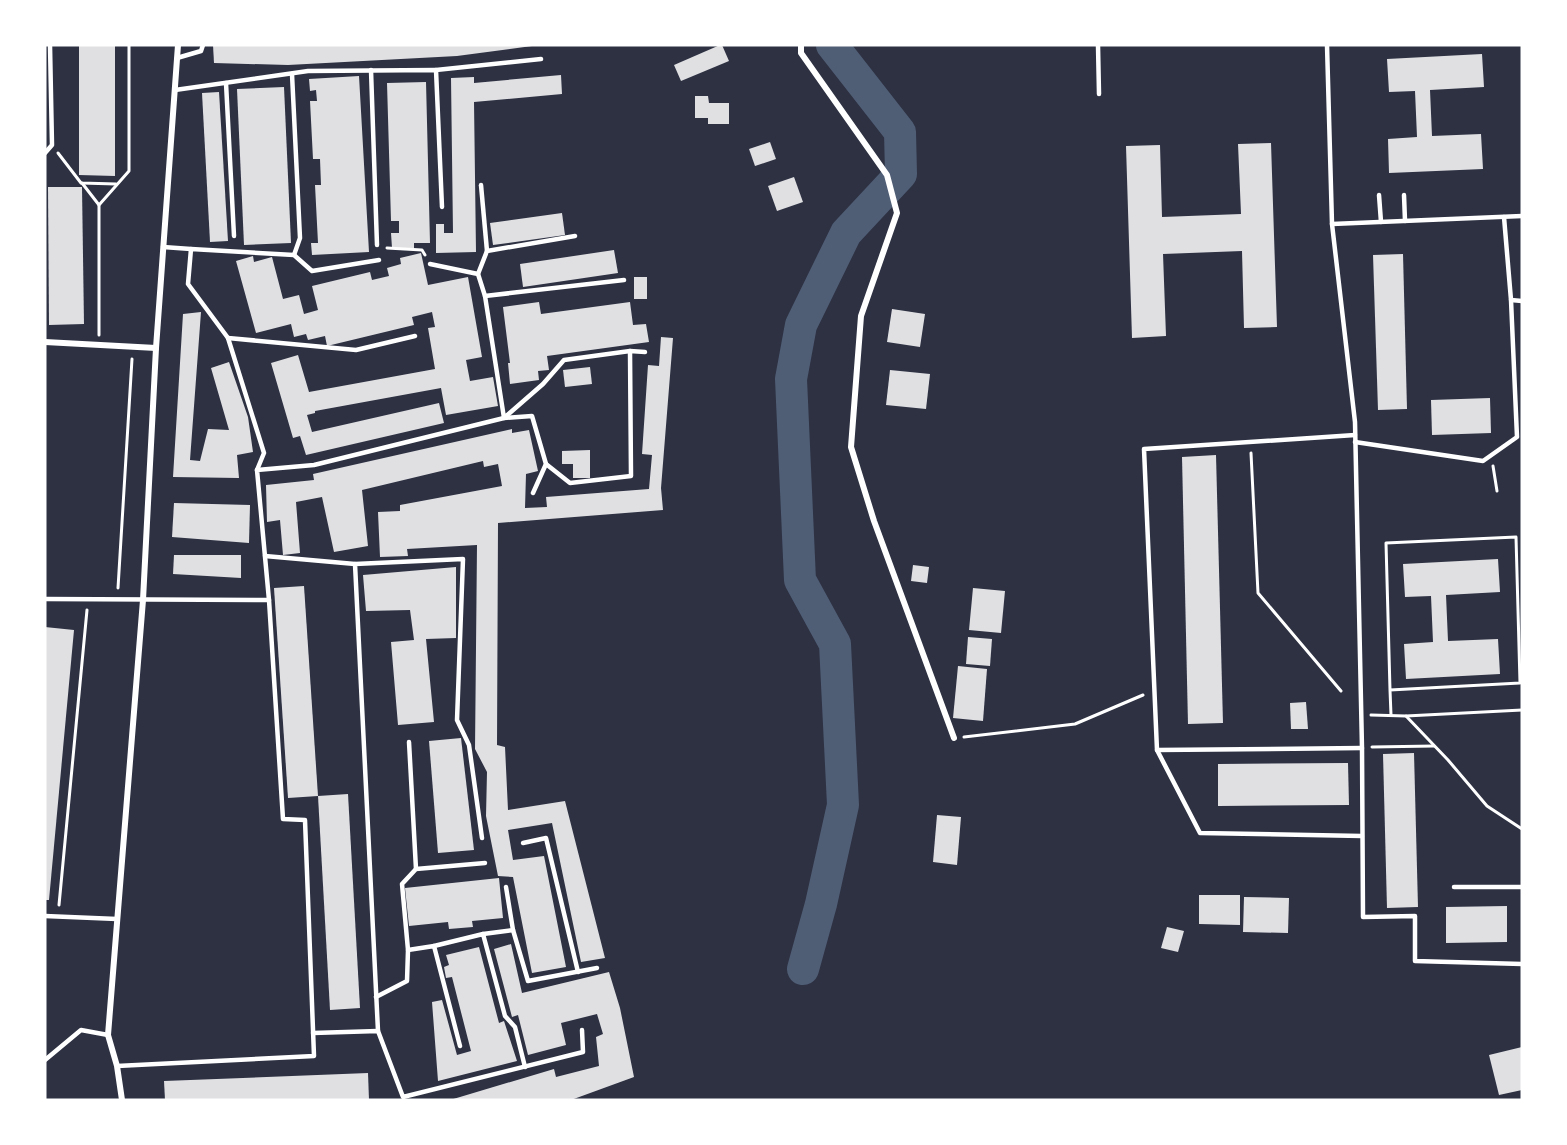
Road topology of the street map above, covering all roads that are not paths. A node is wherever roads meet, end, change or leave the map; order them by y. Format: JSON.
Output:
{"nodes":[{"id":1,"x":50,"y":45,"type":"edge"},
{"id":2,"x":178,"y":45,"type":"edge"},
{"id":3,"x":204,"y":45,"type":"edge"},
{"id":4,"x":801,"y":45,"type":"edge"},
{"id":5,"x":1098,"y":45,"type":"edge"},
{"id":6,"x":1327,"y":45,"type":"edge"},
{"id":7,"x":177,"y":58,"type":"junction"},
{"id":8,"x":541,"y":59,"type":"dead end"},
{"id":9,"x":371,"y":70,"type":"junction"},
{"id":10,"x":436,"y":70,"type":"junction"},
{"id":11,"x":292,"y":74,"type":"junction"},
{"id":12,"x":226,"y":83,"type":"junction"},
{"id":13,"x":175,"y":90,"type":"junction"},
{"id":14,"x":1099,"y":94,"type":"dead end"},
{"id":15,"x":45,"y":153,"type":"edge"},
{"id":16,"x":482,"y":185,"type":"dead end"},
{"id":17,"x":1379,"y":195,"type":"dead end"},
{"id":18,"x":1404,"y":195,"type":"dead end"},
{"id":19,"x":442,"y":207,"type":"dead end"},
{"id":20,"x":1504,"y":216,"type":"junction"},
{"id":21,"x":1522,"y":216,"type":"edge"},
{"id":22,"x":1405,"y":221,"type":"junction"},
{"id":23,"x":1381,"y":222,"type":"junction"},
{"id":24,"x":1332,"y":224,"type":"junction"},
{"id":25,"x":234,"y":236,"type":"dead end"},
{"id":26,"x":575,"y":236,"type":"dead end"},
{"id":27,"x":377,"y":244,"type":"road end"},
{"id":28,"x":163,"y":247,"type":"junction"},
{"id":29,"x":191,"y":249,"type":"junction"},
{"id":30,"x":487,"y":251,"type":"junction"},
{"id":31,"x":294,"y":255,"type":"junction"},
{"id":32,"x":379,"y":260,"type":"dead end"},
{"id":33,"x":430,"y":264,"type":"road end"},
{"id":34,"x":478,"y":274,"type":"junction"},
{"id":35,"x":624,"y":280,"type":"dead end"},
{"id":36,"x":484,"y":296,"type":"junction"},
{"id":37,"x":1511,"y":300,"type":"junction"},
{"id":38,"x":1522,"y":300,"type":"edge"},
{"id":39,"x":415,"y":336,"type":"dead end"},
{"id":40,"x":228,"y":338,"type":"junction"},
{"id":41,"x":45,"y":342,"type":"edge"},
{"id":42,"x":156,"y":348,"type":"junction"},
{"id":43,"x":630,"y":351,"type":"junction"},
{"id":44,"x":645,"y":351,"type":"dead end"},
{"id":45,"x":1516,"y":402,"type":"junction"},
{"id":46,"x":1522,"y":404,"type":"edge"},
{"id":47,"x":504,"y":418,"type":"junction"},
{"id":48,"x":1355,"y":435,"type":"junction"},
{"id":49,"x":1355,"y":442,"type":"junction"},
{"id":50,"x":546,"y":464,"type":"junction"},
{"id":51,"x":257,"y":470,"type":"junction"},
{"id":52,"x":533,"y":493,"type":"dead end"},
{"id":53,"x":265,"y":556,"type":"junction"},
{"id":54,"x":355,"y":564,"type":"junction"},
{"id":55,"x":45,"y":599,"type":"edge"},
{"id":56,"x":143,"y":600,"type":"junction"},
{"id":57,"x":269,"y":600,"type":"junction"},
{"id":58,"x":954,"y":738,"type":"road end"},
{"id":59,"x":409,"y":742,"type":"dead end"},
{"id":60,"x":1362,"y":747,"type":"junction"},
{"id":61,"x":1157,"y":750,"type":"junction"},
{"id":62,"x":1362,"y":836,"type":"junction"},
{"id":63,"x":482,"y":838,"type":"dead end"},
{"id":64,"x":523,"y":843,"type":"dead end"},
{"id":65,"x":485,"y":862,"type":"dead end"},
{"id":66,"x":416,"y":869,"type":"junction"},
{"id":67,"x":506,"y":887,"type":"dead end"},
{"id":68,"x":1454,"y":887,"type":"dead end"},
{"id":69,"x":1522,"y":887,"type":"edge"},
{"id":70,"x":45,"y":916,"type":"edge"},
{"id":71,"x":117,"y":919,"type":"junction"},
{"id":72,"x":513,"y":930,"type":"junction"},
{"id":73,"x":483,"y":934,"type":"junction"},
{"id":74,"x":434,"y":946,"type":"junction"},
{"id":75,"x":408,"y":950,"type":"junction"},
{"id":76,"x":1522,"y":964,"type":"edge"},
{"id":77,"x":597,"y":968,"type":"dead end"},
{"id":78,"x":578,"y":972,"type":"junction"},
{"id":79,"x":376,"y":997,"type":"junction"},
{"id":80,"x":582,"y":1030,"type":"dead end"},
{"id":81,"x":378,"y":1031,"type":"junction"},
{"id":82,"x":313,"y":1033,"type":"junction"},
{"id":83,"x":108,"y":1035,"type":"junction"},
{"id":84,"x":460,"y":1046,"type":"dead end"},
{"id":85,"x":45,"y":1060,"type":"edge"},
{"id":86,"x":117,"y":1066,"type":"junction"},
{"id":87,"x":525,"y":1066,"type":"junction"},
{"id":88,"x":122,"y":1100,"type":"edge"}],
"edges":[{"from":1,"to":15,"type":"lane"},
{"from":2,"to":7,"type":"street"},
{"from":3,"to":7,"type":"lane"},
{"from":4,"to":58,"type":"street"},
{"from":5,"to":14,"type":"lane"},
{"from":6,"to":24,"type":"lane"},
{"from":7,"to":13,"type":"street"},
{"from":8,"to":10,"type":"lane"},
{"from":9,"to":10,"type":"lane"},
{"from":9,"to":11,"type":"lane"},
{"from":9,"to":27,"type":"lane"},
{"from":10,"to":19,"type":"lane"},
{"from":11,"to":12,"type":"lane"},
{"from":11,"to":31,"type":"lane"},
{"from":12,"to":13,"type":"lane"},
{"from":12,"to":25,"type":"lane"},
{"from":13,"to":28,"type":"street"},
{"from":16,"to":30,"type":"lane"},
{"from":17,"to":23,"type":"lane"},
{"from":18,"to":22,"type":"lane"},
{"from":20,"to":21,"type":"lane"},
{"from":20,"to":22,"type":"lane"},
{"from":20,"to":37,"type":"lane"},
{"from":22,"to":23,"type":"lane"},
{"from":23,"to":24,"type":"lane"},
{"from":24,"to":48,"type":"lane"},
{"from":26,"to":30,"type":"lane"},
{"from":28,"to":29,"type":"lane"},
{"from":28,"to":42,"type":"street"},
{"from":29,"to":31,"type":"lane"},
{"from":29,"to":40,"type":"lane"},
{"from":30,"to":34,"type":"lane"},
{"from":31,"to":32,"type":"lane"},
{"from":33,"to":34,"type":"lane"},
{"from":34,"to":36,"type":"lane"},
{"from":35,"to":36,"type":"lane"},
{"from":36,"to":47,"type":"lane"},
{"from":37,"to":38,"type":"lane"},
{"from":37,"to":45,"type":"lane"},
{"from":39,"to":40,"type":"lane"},
{"from":40,"to":51,"type":"lane"},
{"from":41,"to":42,"type":"street"},
{"from":42,"to":56,"type":"street"},
{"from":43,"to":44,"type":"lane"},
{"from":43,"to":47,"type":"lane"},
{"from":43,"to":50,"type":"lane"},
{"from":45,"to":46,"type":"lane"},
{"from":45,"to":49,"type":"lane"},
{"from":47,"to":50,"type":"lane"},
{"from":47,"to":51,"type":"lane"},
{"from":48,"to":49,"type":"lane"},
{"from":48,"to":61,"type":"lane"},
{"from":49,"to":60,"type":"lane"},
{"from":50,"to":52,"type":"lane"},
{"from":51,"to":53,"type":"lane"},
{"from":53,"to":54,"type":"lane"},
{"from":53,"to":57,"type":"lane"},
{"from":54,"to":63,"type":"lane"},
{"from":54,"to":79,"type":"lane"},
{"from":55,"to":56,"type":"lane"},
{"from":56,"to":57,"type":"lane"},
{"from":56,"to":71,"type":"street"},
{"from":57,"to":82,"type":"lane"},
{"from":59,"to":66,"type":"lane"},
{"from":60,"to":61,"type":"lane"},
{"from":60,"to":62,"type":"lane"},
{"from":61,"to":62,"type":"lane"},
{"from":62,"to":76,"type":"lane"},
{"from":64,"to":78,"type":"lane"},
{"from":65,"to":66,"type":"lane"},
{"from":66,"to":75,"type":"lane"},
{"from":67,"to":72,"type":"lane"},
{"from":68,"to":69,"type":"lane"},
{"from":70,"to":71,"type":"lane"},
{"from":71,"to":83,"type":"street"},
{"from":72,"to":73,"type":"lane"},
{"from":72,"to":78,"type":"lane"},
{"from":73,"to":74,"type":"lane"},
{"from":73,"to":87,"type":"lane"},
{"from":74,"to":75,"type":"lane"},
{"from":74,"to":84,"type":"lane"},
{"from":75,"to":79,"type":"lane"},
{"from":77,"to":78,"type":"lane"},
{"from":79,"to":81,"type":"lane"},
{"from":80,"to":87,"type":"lane"},
{"from":81,"to":82,"type":"lane"},
{"from":81,"to":87,"type":"lane"},
{"from":82,"to":86,"type":"lane"},
{"from":83,"to":85,"type":"lane"},
{"from":83,"to":86,"type":"street"},
{"from":86,"to":88,"type":"street"}]}
